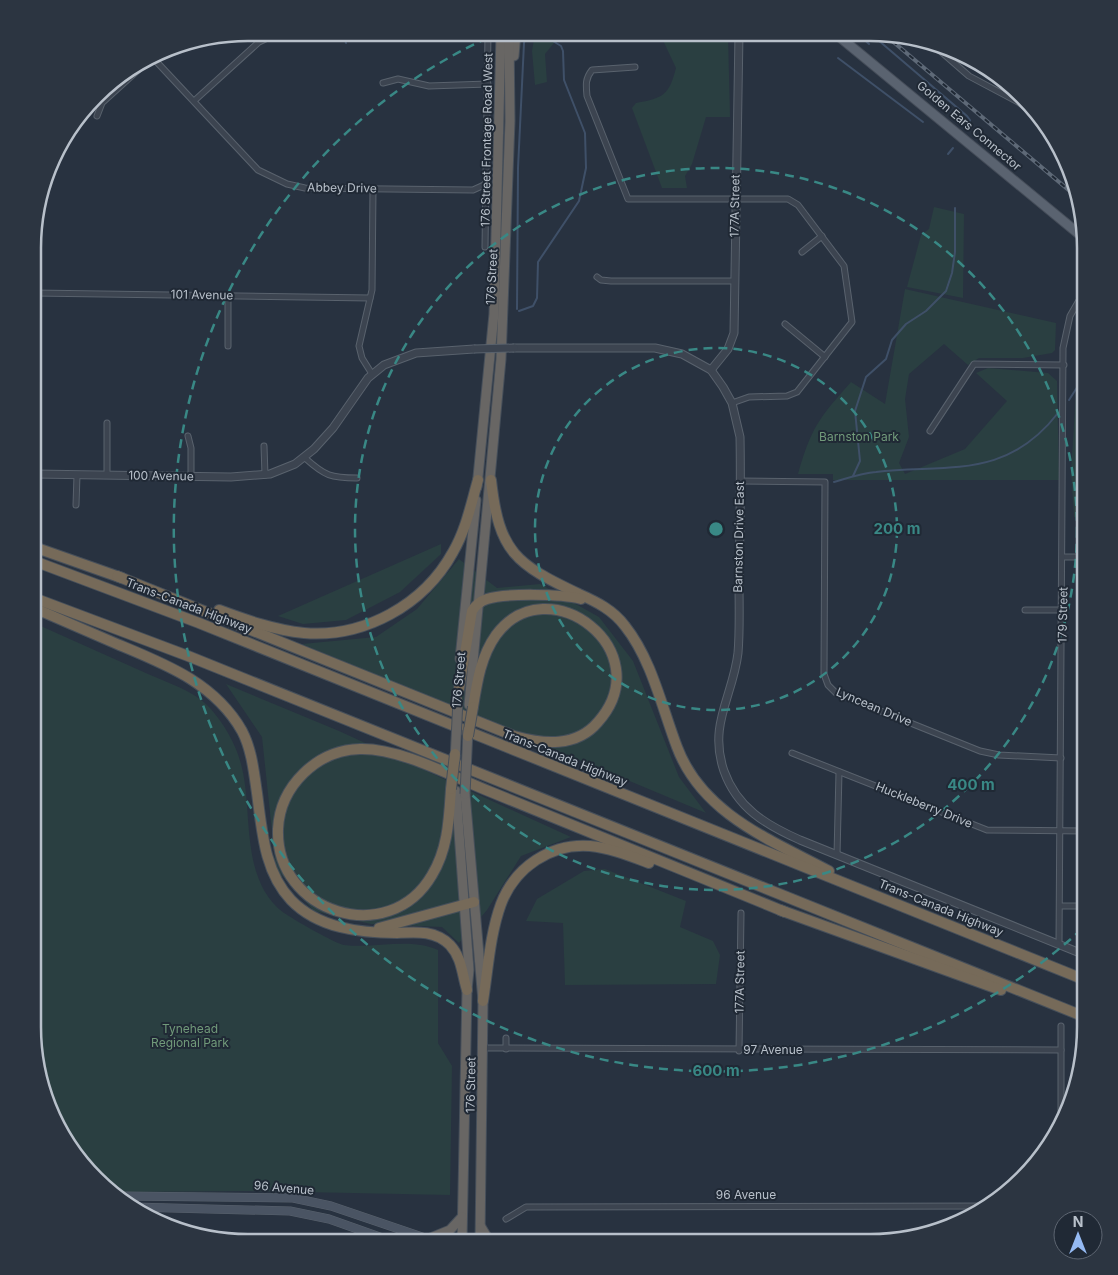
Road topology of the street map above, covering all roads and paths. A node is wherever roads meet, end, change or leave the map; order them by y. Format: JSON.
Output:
{"nodes":[{"id":1,"x":261,"y":41,"type":"edge"},
{"id":2,"x":488,"y":41,"type":"edge"},
{"id":3,"x":501,"y":41,"type":"edge"},
{"id":4,"x":509,"y":41,"type":"edge"},
{"id":5,"x":515,"y":41,"type":"edge"},
{"id":6,"x":739,"y":41,"type":"edge"},
{"id":7,"x":845,"y":41,"type":"edge"},
{"id":8,"x":944,"y":55,"type":"edge"},
{"id":9,"x":158,"y":62,"type":"edge"},
{"id":10,"x":635,"y":67,"type":"dead end"},
{"id":11,"x":126,"y":81,"type":"edge"},
{"id":12,"x":383,"y":83,"type":"dead end"},
{"id":13,"x":488,"y":84,"type":"junction"},
{"id":14,"x":1013,"y":99,"type":"edge"},
{"id":15,"x":194,"y":101,"type":"junction"},
{"id":16,"x":97,"y":116,"type":"dead end"},
{"id":17,"x":510,"y":121,"type":"junction"},
{"id":18,"x":487,"y":180,"type":"junction"},
{"id":19,"x":372,"y":189,"type":"junction"},
{"id":20,"x":735,"y":198,"type":"junction"},
{"id":21,"x":1076,"y":231,"type":"edge"},
{"id":22,"x":822,"y":236,"type":"junction"},
{"id":23,"x":485,"y":247,"type":"dead end"},
{"id":24,"x":802,"y":252,"type":"dead end"},
{"id":25,"x":597,"y":276,"type":"dead end"},
{"id":26,"x":734,"y":281,"type":"junction"},
{"id":27,"x":41,"y":293,"type":"edge"},
{"id":28,"x":228,"y":296,"type":"junction"},
{"id":29,"x":370,"y":298,"type":"junction"},
{"id":30,"x":1077,"y":304,"type":"edge"},
{"id":31,"x":785,"y":324,"type":"dead end"},
{"id":32,"x":228,"y":346,"type":"dead end"},
{"id":33,"x":825,"y":357,"type":"junction"},
{"id":34,"x":1064,"y":365,"type":"junction"},
{"id":35,"x":711,"y":370,"type":"junction"},
{"id":36,"x":372,"y":374,"type":"junction"},
{"id":37,"x":732,"y":402,"type":"junction"},
{"id":38,"x":107,"y":423,"type":"dead end"},
{"id":39,"x":930,"y":431,"type":"dead end"},
{"id":40,"x":188,"y":436,"type":"dead end"},
{"id":41,"x":264,"y":446,"type":"dead end"},
{"id":42,"x":305,"y":458,"type":"junction"},
{"id":43,"x":288,"y":467,"type":"joint"},
{"id":44,"x":41,"y":474,"type":"edge"},
{"id":45,"x":265,"y":474,"type":"junction"},
{"id":46,"x":77,"y":475,"type":"junction"},
{"id":47,"x":107,"y":475,"type":"junction"},
{"id":48,"x":191,"y":476,"type":"junction"},
{"id":49,"x":357,"y":478,"type":"dead end"},
{"id":50,"x":478,"y":480,"type":"junction"},
{"id":51,"x":491,"y":480,"type":"junction"},
{"id":52,"x":740,"y":481,"type":"junction"},
{"id":53,"x":76,"y":505,"type":"dead end"},
{"id":54,"x":41,"y":549,"type":"edge"},
{"id":55,"x":1063,"y":557,"type":"junction"},
{"id":56,"x":1077,"y":557,"type":"edge"},
{"id":57,"x":41,"y":564,"type":"edge"},
{"id":58,"x":117,"y":576,"type":"junction"},
{"id":59,"x":41,"y":601,"type":"edge"},
{"id":60,"x":479,"y":604,"type":"junction"},
{"id":61,"x":601,"y":604,"type":"junction"},
{"id":62,"x":1025,"y":610,"type":"dead end"},
{"id":63,"x":1063,"y":610,"type":"junction"},
{"id":64,"x":41,"y":611,"type":"edge"},
{"id":65,"x":459,"y":689,"type":"junction"},
{"id":66,"x":471,"y":706,"type":"junction"},
{"id":67,"x":468,"y":736,"type":"joint"},
{"id":68,"x":792,"y":753,"type":"dead end"},
{"id":69,"x":455,"y":754,"type":"joint"},
{"id":70,"x":1061,"y":758,"type":"junction"},
{"id":71,"x":839,"y":772,"type":"junction"},
{"id":72,"x":457,"y":791,"type":"junction"},
{"id":73,"x":1060,"y":831,"type":"junction"},
{"id":74,"x":1077,"y":831,"type":"edge"},
{"id":75,"x":837,"y":855,"type":"junction"},
{"id":76,"x":865,"y":890,"type":"junction"},
{"id":77,"x":470,"y":904,"type":"junction"},
{"id":78,"x":1060,"y":906,"type":"junction"},
{"id":79,"x":1077,"y":906,"type":"edge"},
{"id":80,"x":785,"y":912,"type":"junction"},
{"id":81,"x":741,"y":913,"type":"dead end"},
{"id":82,"x":361,"y":930,"type":"junction"},
{"id":83,"x":1059,"y":945,"type":"junction"},
{"id":84,"x":1077,"y":952,"type":"edge"},
{"id":85,"x":1077,"y":977,"type":"edge"},
{"id":86,"x":467,"y":990,"type":"junction"},
{"id":87,"x":483,"y":1001,"type":"junction"},
{"id":88,"x":1077,"y":1015,"type":"edge"},
{"id":89,"x":1077,"y":1015,"type":"edge"},
{"id":90,"x":1061,"y":1026,"type":"dead end"},
{"id":91,"x":506,"y":1038,"type":"dead end"},
{"id":92,"x":484,"y":1048,"type":"junction"},
{"id":93,"x":506,"y":1049,"type":"junction"},
{"id":94,"x":739,"y":1050,"type":"junction"},
{"id":95,"x":1061,"y":1050,"type":"junction"},
{"id":96,"x":1061,"y":1106,"type":"edge"},
{"id":97,"x":129,"y":1196,"type":"edge"},
{"id":98,"x":973,"y":1206,"type":"edge"},
{"id":99,"x":148,"y":1207,"type":"edge"},
{"id":100,"x":462,"y":1217,"type":"junction"},
{"id":101,"x":506,"y":1219,"type":"dead end"},
{"id":102,"x":480,"y":1227,"type":"junction"},
{"id":103,"x":371,"y":1234,"type":"edge"},
{"id":104,"x":414,"y":1234,"type":"edge"},
{"id":105,"x":443,"y":1234,"type":"edge"},
{"id":106,"x":462,"y":1234,"type":"edge"},
{"id":107,"x":480,"y":1234,"type":"edge"},
{"id":108,"x":485,"y":1234,"type":"edge"}],
"edges":[{"from":1,"to":15,"type":"street"},
{"from":2,"to":13,"type":"street","name":"176 Street Frontage Road West"},
{"from":3,"to":50,"type":"highway","name":"176 Street"},
{"from":4,"to":17,"type":"highway"},
{"from":5,"to":17,"type":"highway"},
{"from":6,"to":20,"type":"street","name":"177A Street"},
{"from":7,"to":21,"type":"main road","name":"Golden Ears Connector"},
{"from":8,"to":14,"type":"street"},
{"from":9,"to":15,"type":"street","name":"Abbey Drive"},
{"from":10,"to":20,"type":"street"},
{"from":11,"to":16,"type":"street"},
{"from":12,"to":13,"type":"street"},
{"from":13,"to":18,"type":"street","name":"176 Street Frontage Road West"},
{"from":15,"to":19,"type":"street","name":"Abbey Drive"},
{"from":17,"to":51,"type":"highway","name":"176 Street"},
{"from":18,"to":19,"type":"street","name":"Abbey Drive"},
{"from":18,"to":23,"type":"street","name":"176 Street Frontage Road West"},
{"from":19,"to":29,"type":"street"},
{"from":20,"to":22,"type":"street"},
{"from":20,"to":26,"type":"street","name":"177A Street"},
{"from":22,"to":24,"type":"street"},
{"from":22,"to":33,"type":"street"},
{"from":25,"to":26,"type":"street"},
{"from":26,"to":35,"type":"street","name":"177A Street"},
{"from":27,"to":28,"type":"street","name":"101 Avenue"},
{"from":28,"to":29,"type":"street","name":"101 Avenue"},
{"from":28,"to":32,"type":"street"},
{"from":29,"to":36,"type":"street"},
{"from":30,"to":34,"type":"street","name":"179 Street"},
{"from":31,"to":33,"type":"street"},
{"from":33,"to":37,"type":"street"},
{"from":34,"to":39,"type":"street"},
{"from":34,"to":55,"type":"street","name":"179 Street"},
{"from":35,"to":36,"type":"street","name":"Barnston Drive East","bridge":true},
{"from":35,"to":37,"type":"street","name":"Barnston Drive East"},
{"from":36,"to":42,"type":"street","name":"Barnston Drive East"},
{"from":37,"to":52,"type":"street","name":"Barnston Drive East"},
{"from":38,"to":47,"type":"street"},
{"from":40,"to":48,"type":"street"},
{"from":41,"to":45,"type":"street"},
{"from":42,"to":43,"type":"street","name":"Barnston Drive East"},
{"from":42,"to":49,"type":"street"},
{"from":43,"to":45,"type":"street","name":"100 Avenue"},
{"from":44,"to":46,"type":"street","name":"100 Avenue"},
{"from":45,"to":48,"type":"street","name":"100 Avenue"},
{"from":46,"to":47,"type":"street","name":"100 Avenue"},
{"from":46,"to":53,"type":"street"},
{"from":47,"to":48,"type":"street","name":"100 Avenue"},
{"from":50,"to":58,"type":"highway"},
{"from":50,"to":65,"type":"highway","name":"176 Street"},
{"from":51,"to":60,"type":"highway","name":"176 Street"},
{"from":51,"to":61,"type":"highway"},
{"from":52,"to":70,"type":"street","name":"Lyncean Drive"},
{"from":52,"to":75,"type":"street","name":"Barnston Drive East"},
{"from":54,"to":58,"type":"highway"},
{"from":55,"to":56,"type":"street"},
{"from":55,"to":63,"type":"street","name":"179 Street"},
{"from":57,"to":76,"type":"highway","name":"Trans-Canada Highway"},
{"from":58,"to":66,"type":"highway"},
{"from":59,"to":88,"type":"highway"},
{"from":60,"to":61,"type":"highway"},
{"from":60,"to":65,"type":"highway"},
{"from":60,"to":66,"type":"highway","name":"176 Street"},
{"from":61,"to":76,"type":"highway"},
{"from":62,"to":63,"type":"street"},
{"from":63,"to":70,"type":"street","name":"179 Street"},
{"from":64,"to":82,"type":"highway"},
{"from":65,"to":69,"type":"highway","name":"176 Street","bridge":true},
{"from":66,"to":67,"type":"highway","bridge":true},
{"from":67,"to":72,"type":"highway","name":"176 Street","bridge":true},
{"from":68,"to":71,"type":"street","name":"Huckleberry Drive"},
{"from":69,"to":72,"type":"highway","bridge":true},
{"from":70,"to":73,"type":"street","name":"179 Street"},
{"from":71,"to":73,"type":"street","name":"Huckleberry Drive"},
{"from":71,"to":75,"type":"street"},
{"from":72,"to":77,"type":"highway","name":"176 Street"},
{"from":72,"to":80,"type":"highway"},
{"from":73,"to":74,"type":"street","name":"Huckleberry Drive"},
{"from":73,"to":78,"type":"street","name":"179 Street"},
{"from":75,"to":83,"type":"street","name":"Barnston Drive East"},
{"from":76,"to":85,"type":"highway","name":"Trans-Canada Highway"},
{"from":77,"to":82,"type":"highway"},
{"from":77,"to":86,"type":"highway","name":"176 Street"},
{"from":77,"to":87,"type":"highway","name":"176 Street"},
{"from":78,"to":79,"type":"street"},
{"from":78,"to":83,"type":"street","name":"179 Street"},
{"from":80,"to":87,"type":"highway"},
{"from":80,"to":89,"type":"highway"},
{"from":81,"to":94,"type":"street","name":"177A Street"},
{"from":82,"to":86,"type":"highway"},
{"from":83,"to":84,"type":"street","name":"Barnston Drive East"},
{"from":86,"to":100,"type":"highway","name":"176 Street"},
{"from":87,"to":92,"type":"highway","name":"176 Street"},
{"from":90,"to":95,"type":"street"},
{"from":91,"to":93,"type":"street"},
{"from":92,"to":93,"type":"street","name":"97 Avenue"},
{"from":92,"to":102,"type":"highway","name":"176 Street"},
{"from":93,"to":94,"type":"street","name":"97 Avenue"},
{"from":94,"to":95,"type":"street","name":"97 Avenue"},
{"from":95,"to":96,"type":"street"},
{"from":97,"to":104,"type":"main road","name":"96 Avenue"},
{"from":98,"to":101,"type":"street","name":"96 Avenue"},
{"from":99,"to":103,"type":"main road","name":"96 Avenue"},
{"from":100,"to":105,"type":"highway"},
{"from":100,"to":106,"type":"highway","name":"176 Street"},
{"from":102,"to":107,"type":"highway","name":"176 Street"},
{"from":102,"to":108,"type":"highway"}]}
